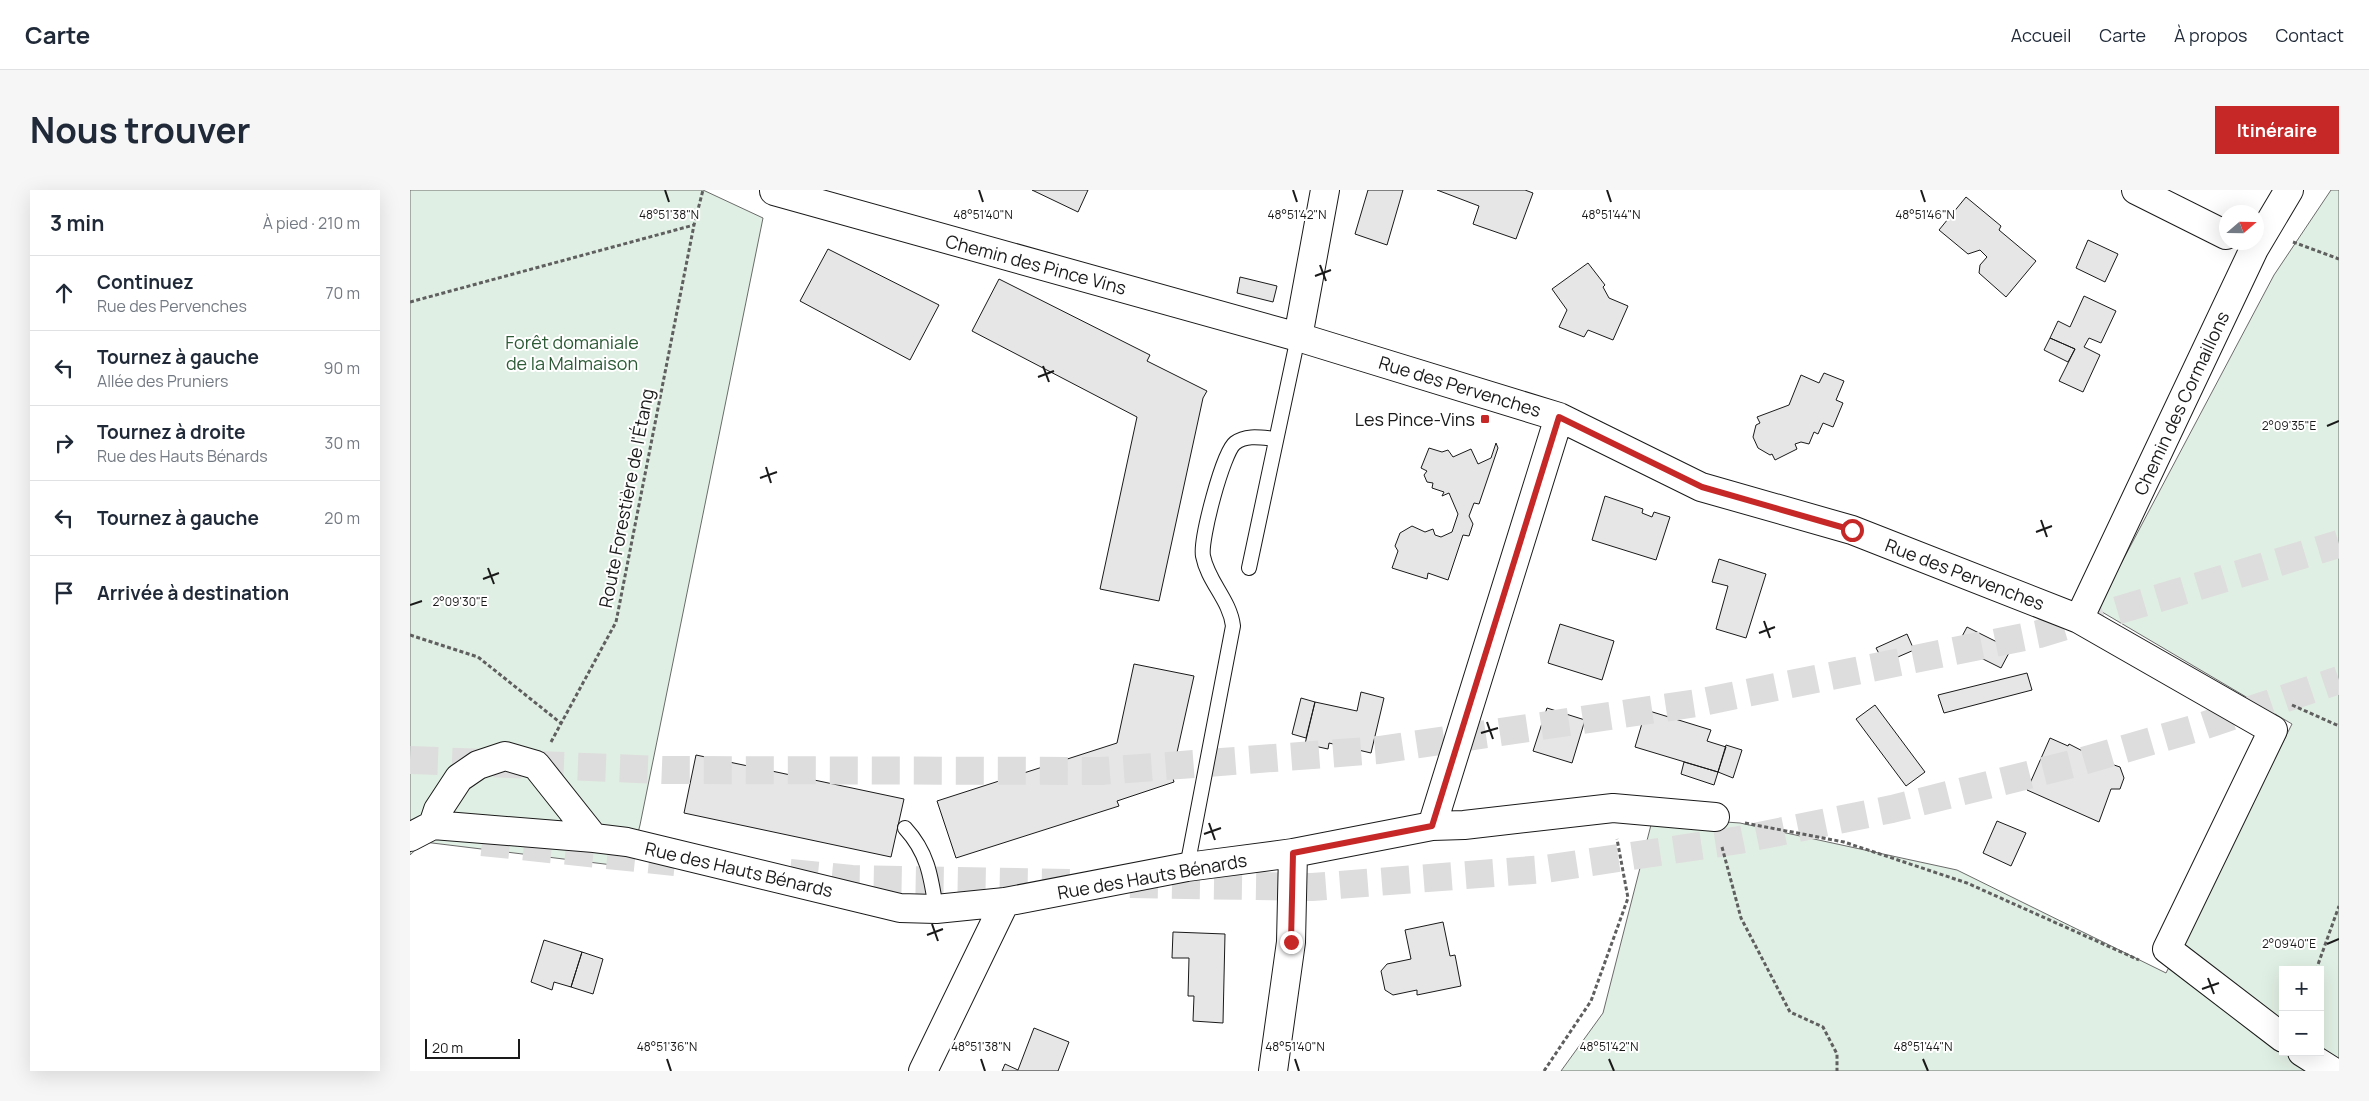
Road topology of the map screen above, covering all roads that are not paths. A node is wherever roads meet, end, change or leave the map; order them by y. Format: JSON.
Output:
{"nodes":[{"id":1,"x":1325,"y":190,"type":"edge"},
{"id":2,"x":2136,"y":190,"type":"edge"},
{"id":3,"x":2289,"y":190,"type":"edge"},
{"id":4,"x":774,"y":191,"type":"dead end"},
{"id":5,"x":2264,"y":225,"type":"edge"},
{"id":6,"x":2219,"y":232,"type":"edge"},
{"id":7,"x":2249,"y":250,"type":"edge"},
{"id":8,"x":1298,"y":337,"type":"junction"},
{"id":9,"x":1559,"y":417,"type":"junction"},
{"id":10,"x":1276,"y":440,"type":"junction"},
{"id":11,"x":1249,"y":568,"type":"dead end"},
{"id":12,"x":2079,"y":618,"type":"junction"},
{"id":13,"x":1715,"y":817,"type":"road end"},
{"id":14,"x":1432,"y":826,"type":"junction"},
{"id":15,"x":905,"y":828,"type":"dead end"},
{"id":16,"x":422,"y":831,"type":"edge"},
{"id":17,"x":594,"y":838,"type":"junction"},
{"id":18,"x":1293,"y":853,"type":"junction"},
{"id":19,"x":1187,"y":867,"type":"junction"},
{"id":20,"x":1005,"y":902,"type":"junction"},
{"id":21,"x":936,"y":909,"type":"junction"},
{"id":22,"x":2279,"y":1035,"type":"edge"},
{"id":23,"x":2308,"y":1056,"type":"edge"},
{"id":24,"x":923,"y":1071,"type":"edge"},
{"id":25,"x":1273,"y":1071,"type":"edge"},
{"id":26,"x":2332,"y":1071,"type":"edge"}],
"edges":[{"from":1,"to":8,"type":"street"},
{"from":2,"to":6,"type":"street"},
{"from":3,"to":5,"type":"street","name":"Chemin des Cormaillons"},
{"from":4,"to":8,"type":"street","name":"Chemin des Pince Vins"},
{"from":7,"to":12,"type":"street","name":"Chemin des Cormaillons"},
{"from":8,"to":9,"type":"street","name":"Rue des Pervenches"},
{"from":8,"to":10,"type":"lane"},
{"from":9,"to":12,"type":"street","name":"Rue des Pervenches"},
{"from":9,"to":14,"type":"street"},
{"from":10,"to":11,"type":"lane"},
{"from":10,"to":19,"type":"lane"},
{"from":12,"to":22,"type":"street","name":"Rue des Pervenches"},
{"from":13,"to":14,"type":"street","name":"Rue des Hauts Bénards"},
{"from":14,"to":18,"type":"street","name":"Rue des Hauts Bénards"},
{"from":15,"to":21,"type":"lane"},
{"from":16,"to":17,"type":"street","name":"Rue des Hauts Bénards"},
{"from":16,"to":17,"type":"street","name":"Rue des Hauts Bénards"},
{"from":17,"to":21,"type":"street","name":"Rue des Hauts Bénards"},
{"from":18,"to":19,"type":"street","name":"Rue des Hauts Bénards"},
{"from":18,"to":25,"type":"street"},
{"from":19,"to":20,"type":"street","name":"Rue des Hauts Bénards"},
{"from":20,"to":21,"type":"street","name":"Rue des Hauts Bénards"},
{"from":20,"to":24,"type":"street"},
{"from":23,"to":26,"type":"street"}]}
